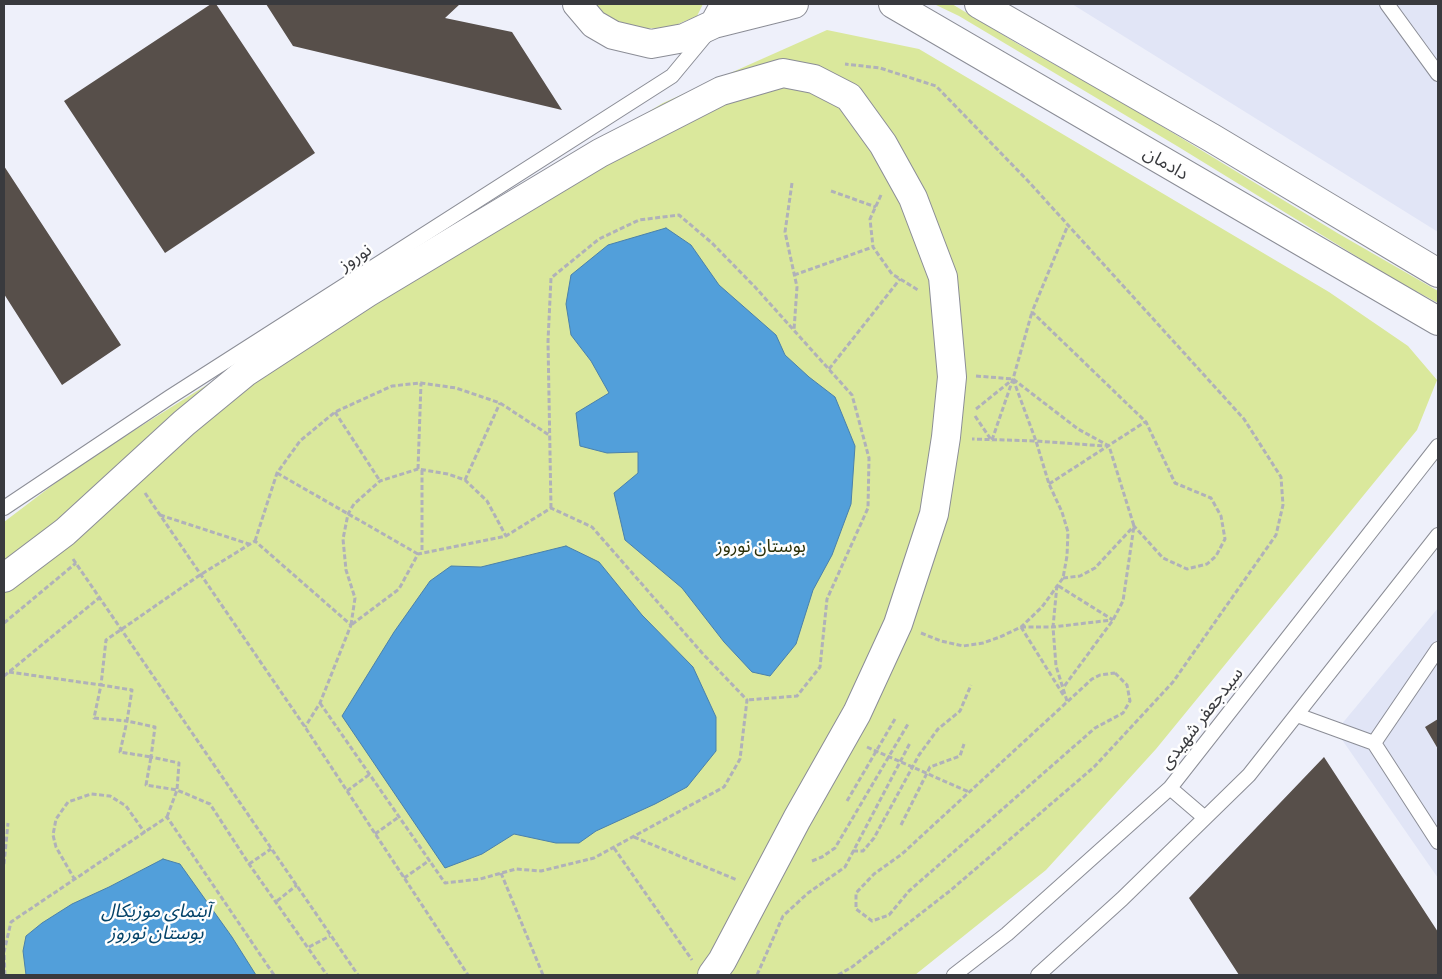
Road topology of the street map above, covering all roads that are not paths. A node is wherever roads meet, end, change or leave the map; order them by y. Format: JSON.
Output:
{"nodes":[{"id":1,"x":577,"y":4,"type":"edge"},
{"id":2,"x":794,"y":4,"type":"edge"},
{"id":3,"x":893,"y":4,"type":"edge"},
{"id":4,"x":979,"y":4,"type":"edge"},
{"id":5,"x":1386,"y":4,"type":"edge"},
{"id":6,"x":720,"y":14,"type":"edge"},
{"id":7,"x":1438,"y":74,"type":"edge"},
{"id":8,"x":1438,"y":273,"type":"edge"},
{"id":9,"x":1438,"y":321,"type":"edge"},
{"id":10,"x":1438,"y":446,"type":"edge"},
{"id":11,"x":4,"y":508,"type":"edge"},
{"id":12,"x":1438,"y":535,"type":"edge"},
{"id":13,"x":4,"y":578,"type":"edge"},
{"id":14,"x":1438,"y":649,"type":"edge"},
{"id":15,"x":1296,"y":715,"type":"junction"},
{"id":16,"x":1374,"y":743,"type":"junction"},
{"id":17,"x":1170,"y":788,"type":"junction"},
{"id":18,"x":1205,"y":818,"type":"junction"},
{"id":19,"x":1438,"y":842,"type":"edge"},
{"id":20,"x":704,"y":971,"type":"edge"},
{"id":21,"x":954,"y":975,"type":"edge"},
{"id":22,"x":1038,"y":975,"type":"edge"}],
"edges":[{"from":1,"to":6,"type":"street"},
{"from":2,"to":6,"type":"street"},
{"from":3,"to":9,"type":"street","name":"دادمان"},
{"from":4,"to":8,"type":"street"},
{"from":5,"to":7,"type":"lane"},
{"from":6,"to":11,"type":"lane","name":"نوروز"},
{"from":10,"to":17,"type":"lane","name":"سیدجعفر شهیدی"},
{"from":12,"to":15,"type":"lane"},
{"from":13,"to":20,"type":"street"},
{"from":14,"to":16,"type":"lane"},
{"from":15,"to":16,"type":"lane"},
{"from":15,"to":18,"type":"lane"},
{"from":16,"to":19,"type":"lane"},
{"from":17,"to":18,"type":"lane"},
{"from":17,"to":21,"type":"lane","name":"سیدجعفر شهیدی"},
{"from":18,"to":22,"type":"lane"}]}
